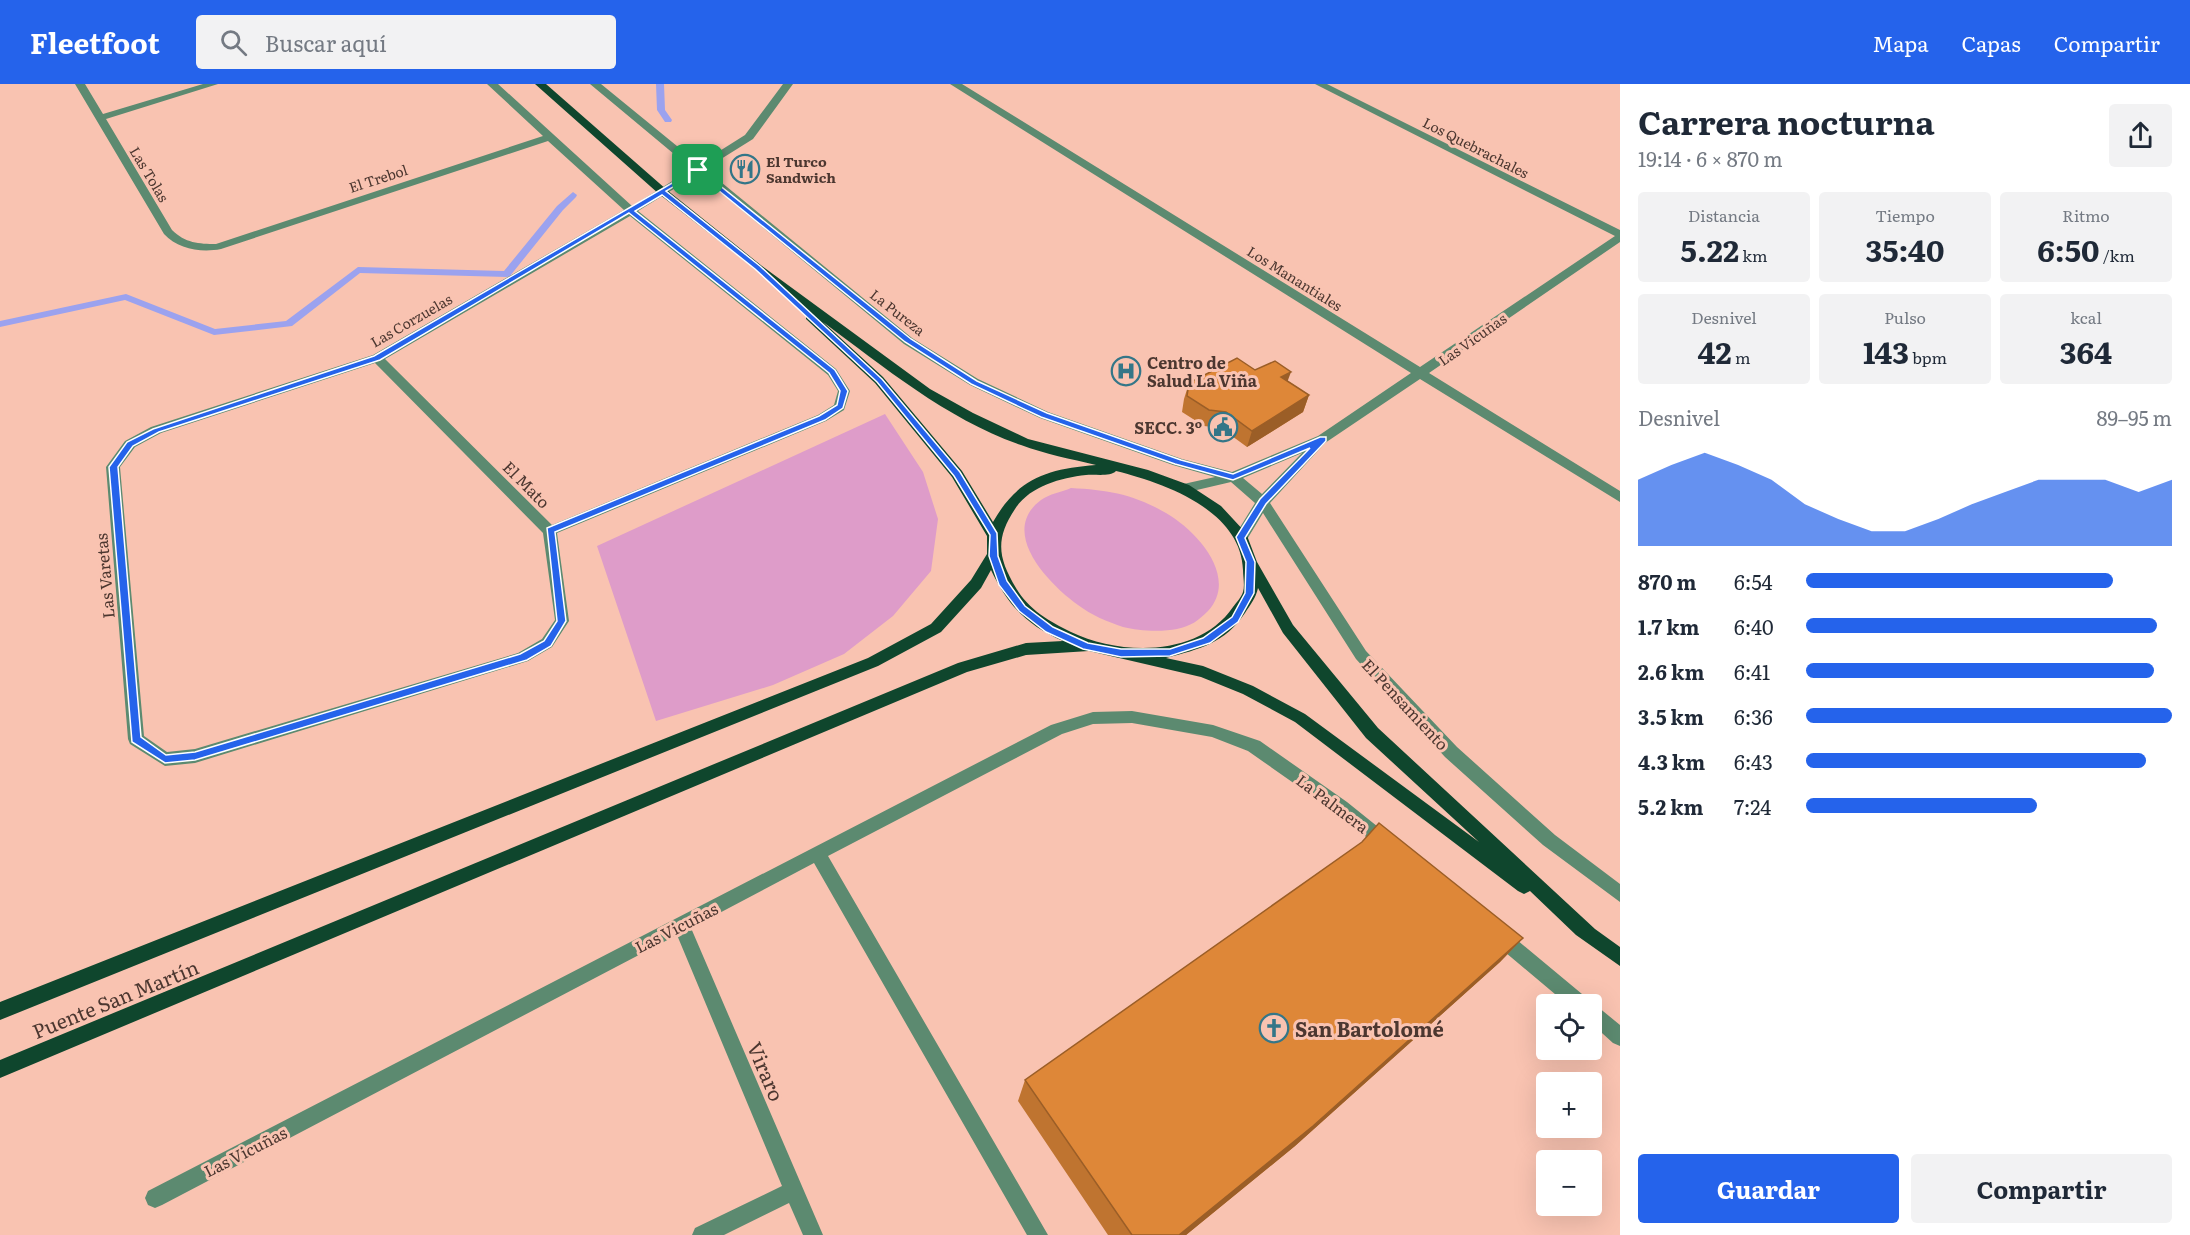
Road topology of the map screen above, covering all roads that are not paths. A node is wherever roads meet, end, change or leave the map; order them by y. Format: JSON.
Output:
{"nodes":[{"id":1,"x":80,"y":84,"type":"edge"},
{"id":2,"x":213,"y":84,"type":"edge"},
{"id":3,"x":492,"y":84,"type":"edge"},
{"id":4,"x":540,"y":84,"type":"edge"},
{"id":5,"x":595,"y":84,"type":"edge"},
{"id":6,"x":788,"y":84,"type":"edge"},
{"id":7,"x":955,"y":84,"type":"edge"},
{"id":8,"x":1320,"y":84,"type":"edge"},
{"id":9,"x":99,"y":118,"type":"junction"},
{"id":10,"x":549,"y":137,"type":"junction"},
{"id":11,"x":698,"y":170,"type":"junction"},
{"id":12,"x":663,"y":192,"type":"junction"},
{"id":13,"x":631,"y":211,"type":"junction"},
{"id":14,"x":1620,"y":236,"type":"edge"},
{"id":15,"x":217,"y":247,"type":"joint"},
{"id":16,"x":758,"y":268,"type":"junction"},
{"id":17,"x":377,"y":358,"type":"junction"},
{"id":18,"x":1421,"y":375,"type":"junction"},
{"id":19,"x":156,"y":430,"type":"joint"},
{"id":20,"x":1323,"y":439,"type":"junction"},
{"id":21,"x":1143,"y":473,"type":"junction"},
{"id":22,"x":1233,"y":477,"type":"junction"},
{"id":23,"x":1184,"y":488,"type":"junction"},
{"id":24,"x":1620,"y":497,"type":"edge"},
{"id":25,"x":1263,"y":502,"type":"junction"},
{"id":26,"x":550,"y":531,"type":"junction"},
{"id":27,"x":994,"y":535,"type":"junction"},
{"id":28,"x":1241,"y":537,"type":"junction"},
{"id":29,"x":993,"y":556,"type":"junction"},
{"id":30,"x":1250,"y":562,"type":"junction"},
{"id":31,"x":1086,"y":646,"type":"junction"},
{"id":32,"x":1121,"y":653,"type":"junction"},
{"id":33,"x":1213,"y":731,"type":"joint"},
{"id":34,"x":136,"y":739,"type":"joint"},
{"id":35,"x":818,"y":854,"type":"junction"},
{"id":36,"x":1404,"y":858,"type":"edge"},
{"id":37,"x":1620,"y":894,"type":"edge"},
{"id":38,"x":681,"y":924,"type":"junction"},
{"id":39,"x":1486,"y":925,"type":"edge"},
{"id":40,"x":1589,"y":934,"type":"junction"},
{"id":41,"x":1620,"y":958,"type":"edge"},
{"id":42,"x":1569,"y":994,"type":"edge"},
{"id":43,"x":0,"y":1011,"type":"edge"},
{"id":44,"x":1602,"y":1022,"type":"edge"},
{"id":45,"x":1620,"y":1037,"type":"edge"},
{"id":46,"x":0,"y":1069,"type":"edge"},
{"id":47,"x":793,"y":1191,"type":"junction"},
{"id":48,"x":155,"y":1198,"type":"dead end"},
{"id":49,"x":702,"y":1235,"type":"edge"},
{"id":50,"x":813,"y":1235,"type":"edge"},
{"id":51,"x":1038,"y":1235,"type":"edge"}],
"edges":[{"from":1,"to":9,"type":"street","name":"Las Tolas"},
{"from":2,"to":9,"type":"street"},
{"from":3,"to":10,"type":"street"},
{"from":4,"to":12,"type":"main road"},
{"from":5,"to":11,"type":"street","name":"La Pureza"},
{"from":6,"to":11,"type":"street","name":"Las Corzuelas"},
{"from":7,"to":18,"type":"street","name":"Los Manantiales"},
{"from":8,"to":14,"type":"street","name":"Los Quebrachales"},
{"from":9,"to":15,"type":"street","name":"Las Tolas"},
{"from":10,"to":13,"type":"street"},
{"from":10,"to":15,"type":"street","name":"El Trebol"},
{"from":11,"to":12,"type":"street","name":"Las Corzuelas"},
{"from":11,"to":22,"type":"street","name":"La Pureza"},
{"from":12,"to":13,"type":"street","name":"Las Corzuelas"},
{"from":12,"to":16,"type":"main road"},
{"from":13,"to":17,"type":"street","name":"Las Corzuelas"},
{"from":13,"to":26,"type":"street"},
{"from":14,"to":18,"type":"street","name":"Las Vicuñas"},
{"from":16,"to":21,"type":"main road"},
{"from":16,"to":27,"type":"main road"},
{"from":17,"to":19,"type":"street","name":"Las Corzuelas"},
{"from":17,"to":26,"type":"street","name":"El Mato"},
{"from":18,"to":20,"type":"street","name":"Las Vicuñas"},
{"from":18,"to":24,"type":"street","name":"Los Manantiales"},
{"from":19,"to":34,"type":"street","name":"Las Varetas"},
{"from":20,"to":22,"type":"street","name":"Las Vicuñas"},
{"from":20,"to":25,"type":"street","name":"Las Vicuñas"},
{"from":21,"to":23,"type":"main road"},
{"from":21,"to":27,"type":"main road"},
{"from":22,"to":23,"type":"street","name":"Las Vicuñas"},
{"from":22,"to":25,"type":"street","name":"El Pensamiento"},
{"from":23,"to":28,"type":"main road"},
{"from":25,"to":28,"type":"street","name":"Las Vicuñas"},
{"from":25,"to":37,"type":"street","name":"El Pensamiento"},
{"from":26,"to":34,"type":"street","name":"El Mato"},
{"from":27,"to":29,"type":"main road"},
{"from":28,"to":30,"type":"main road"},
{"from":29,"to":31,"type":"main road"},
{"from":29,"to":43,"type":"main road","name":"Puente San Martín"},
{"from":30,"to":32,"type":"main road"},
{"from":30,"to":40,"type":"main road"},
{"from":31,"to":32,"type":"main road"},
{"from":31,"to":46,"type":"main road","name":"Puente San Martín"},
{"from":32,"to":40,"type":"main road"},
{"from":33,"to":35,"type":"street","name":"Las Vicuñas"},
{"from":33,"to":36,"type":"street","name":"La Palmera"},
{"from":35,"to":38,"type":"street","name":"Las Vicuñas"},
{"from":35,"to":51,"type":"street"},
{"from":38,"to":47,"type":"street","name":"Viraro"},
{"from":38,"to":48,"type":"street","name":"Las Vicuñas"},
{"from":39,"to":42,"type":"street"},
{"from":40,"to":41,"type":"main road"},
{"from":44,"to":45,"type":"street"},
{"from":47,"to":49,"type":"street"},
{"from":47,"to":50,"type":"street","name":"Viraro"}]}
